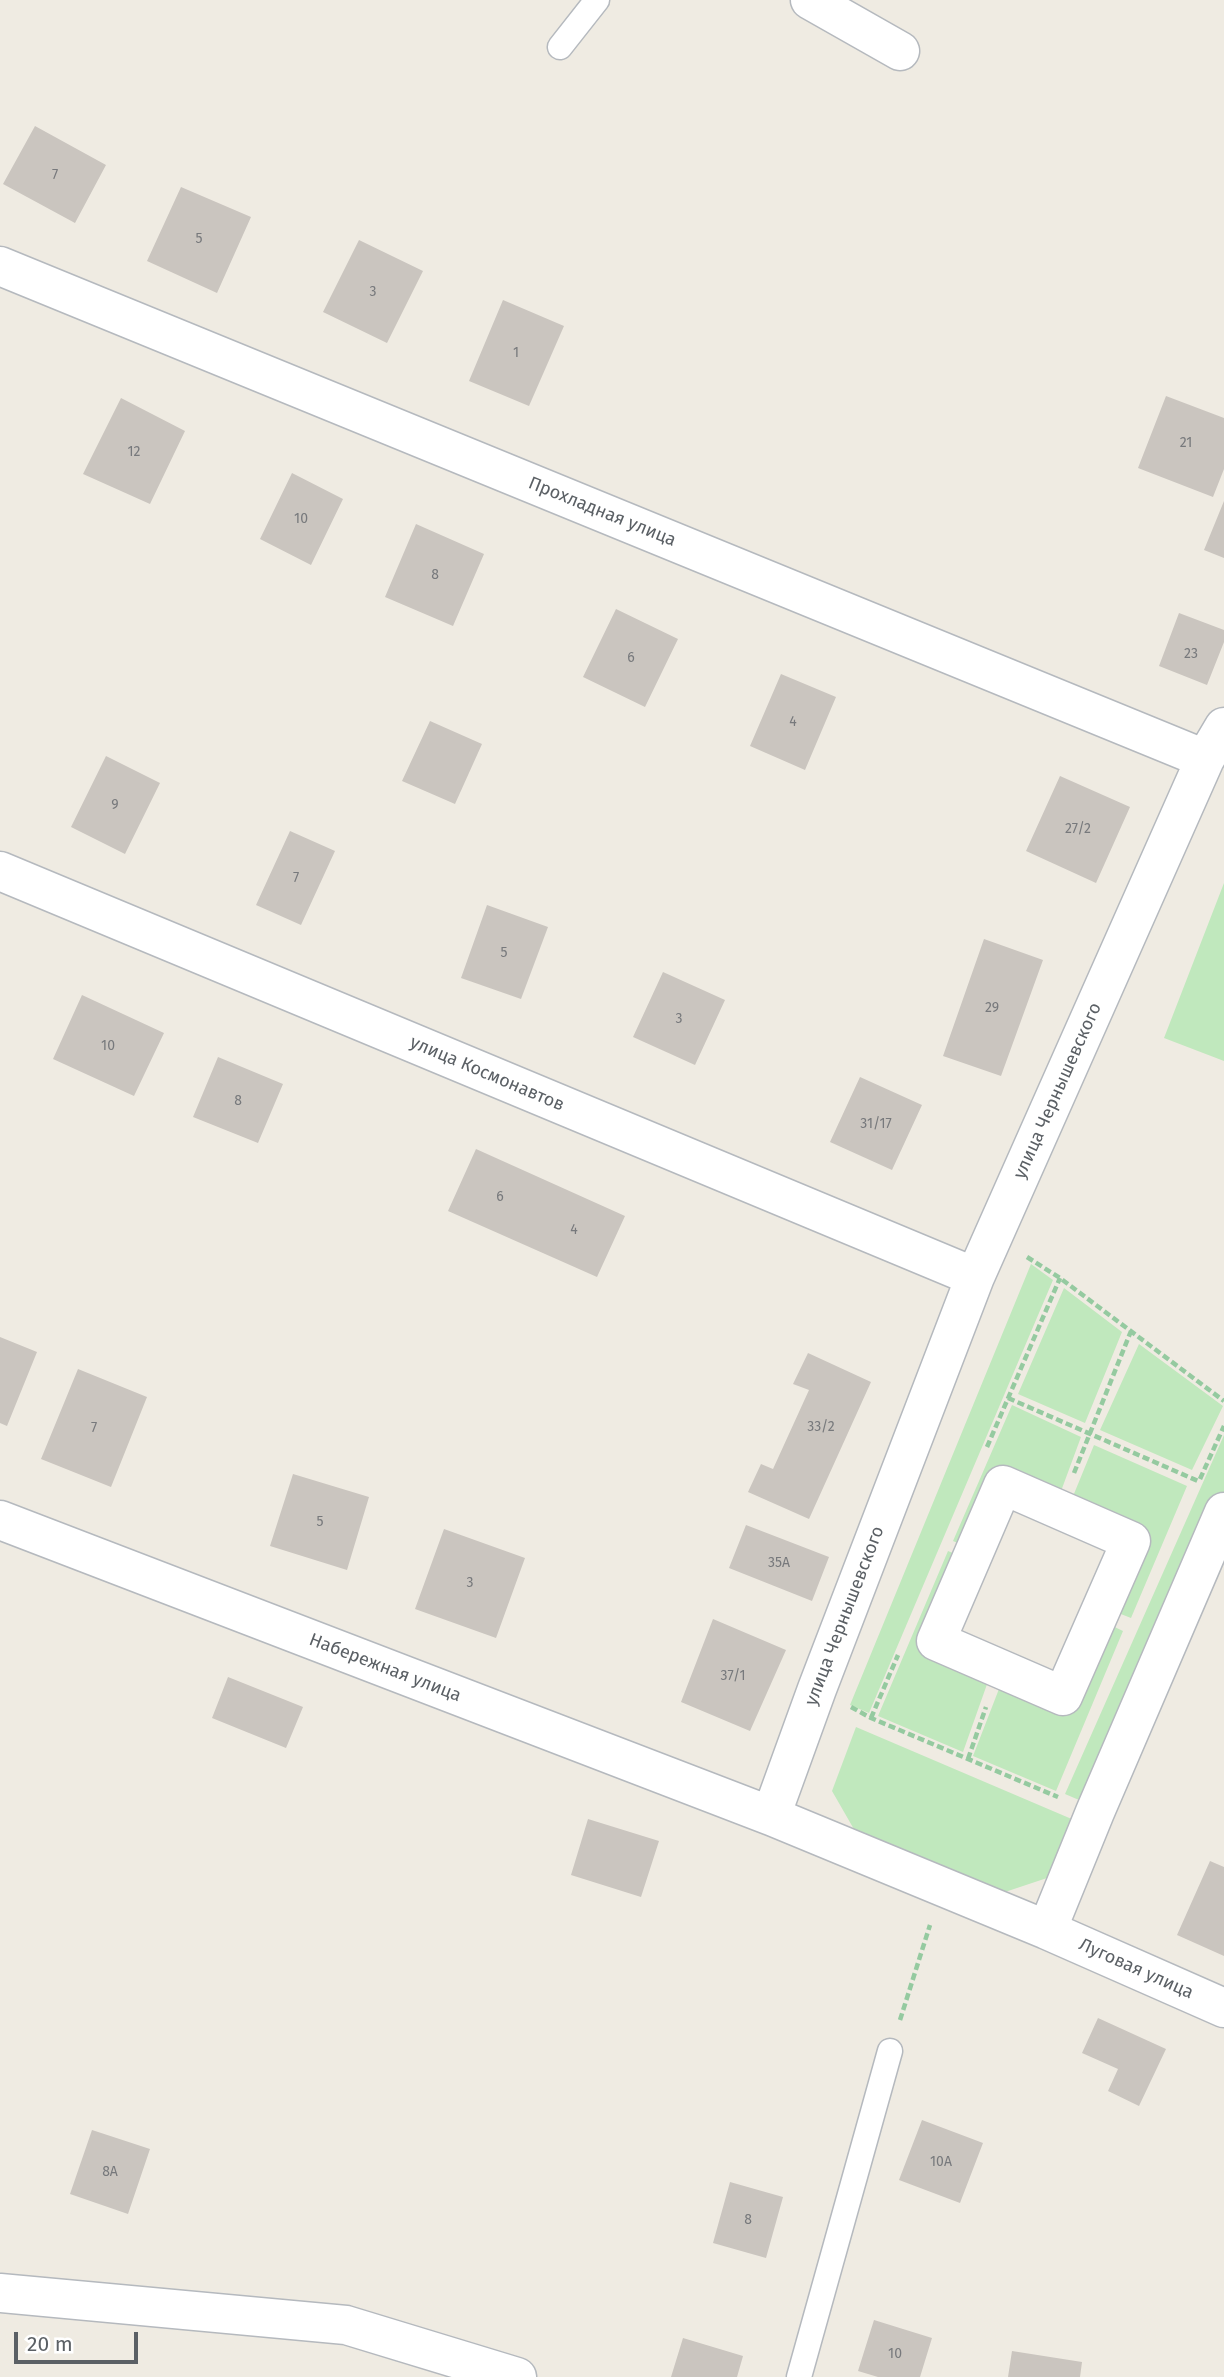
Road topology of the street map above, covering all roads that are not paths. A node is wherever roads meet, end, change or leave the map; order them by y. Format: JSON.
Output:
{"nodes":[{"id":1,"x":597,"y":0,"type":"edge"},
{"id":2,"x":810,"y":0,"type":"edge"},
{"id":3,"x":560,"y":47,"type":"dead end"},
{"id":4,"x":900,"y":51,"type":"dead end"},
{"id":5,"x":0,"y":266,"type":"edge"},
{"id":6,"x":1214,"y":743,"type":"edge"},
{"id":7,"x":0,"y":872,"type":"edge"},
{"id":8,"x":975,"y":1278,"type":"junction"},
{"id":9,"x":1060,"y":1510,"type":"joint"},
{"id":10,"x":1224,"y":1512,"type":"edge"},
{"id":11,"x":0,"y":1520,"type":"edge"},
{"id":12,"x":771,"y":1816,"type":"junction"},
{"id":13,"x":1047,"y":1930,"type":"junction"},
{"id":14,"x":1224,"y":2008,"type":"edge"},
{"id":15,"x":890,"y":2051,"type":"road end"},
{"id":16,"x":0,"y":2293,"type":"edge"},
{"id":17,"x":517,"y":2377,"type":"edge"},
{"id":18,"x":799,"y":2377,"type":"edge"}],
"edges":[{"from":1,"to":3,"type":"lane"},
{"from":2,"to":4,"type":"street"},
{"from":5,"to":6,"type":"street","name":"Прохладная улица"},
{"from":6,"to":8,"type":"street","name":"улица Чернышевского"},
{"from":7,"to":8,"type":"street","name":"улица Космонавтов"},
{"from":8,"to":12,"type":"street","name":"улица Чернышевского"},
{"from":9,"to":9,"type":"street"},
{"from":10,"to":13,"type":"street"},
{"from":11,"to":12,"type":"street","name":"Набережная улица"},
{"from":12,"to":13,"type":"street"},
{"from":13,"to":14,"type":"street","name":"Луговая улица"},
{"from":15,"to":18,"type":"lane"},
{"from":16,"to":17,"type":"street"}]}
